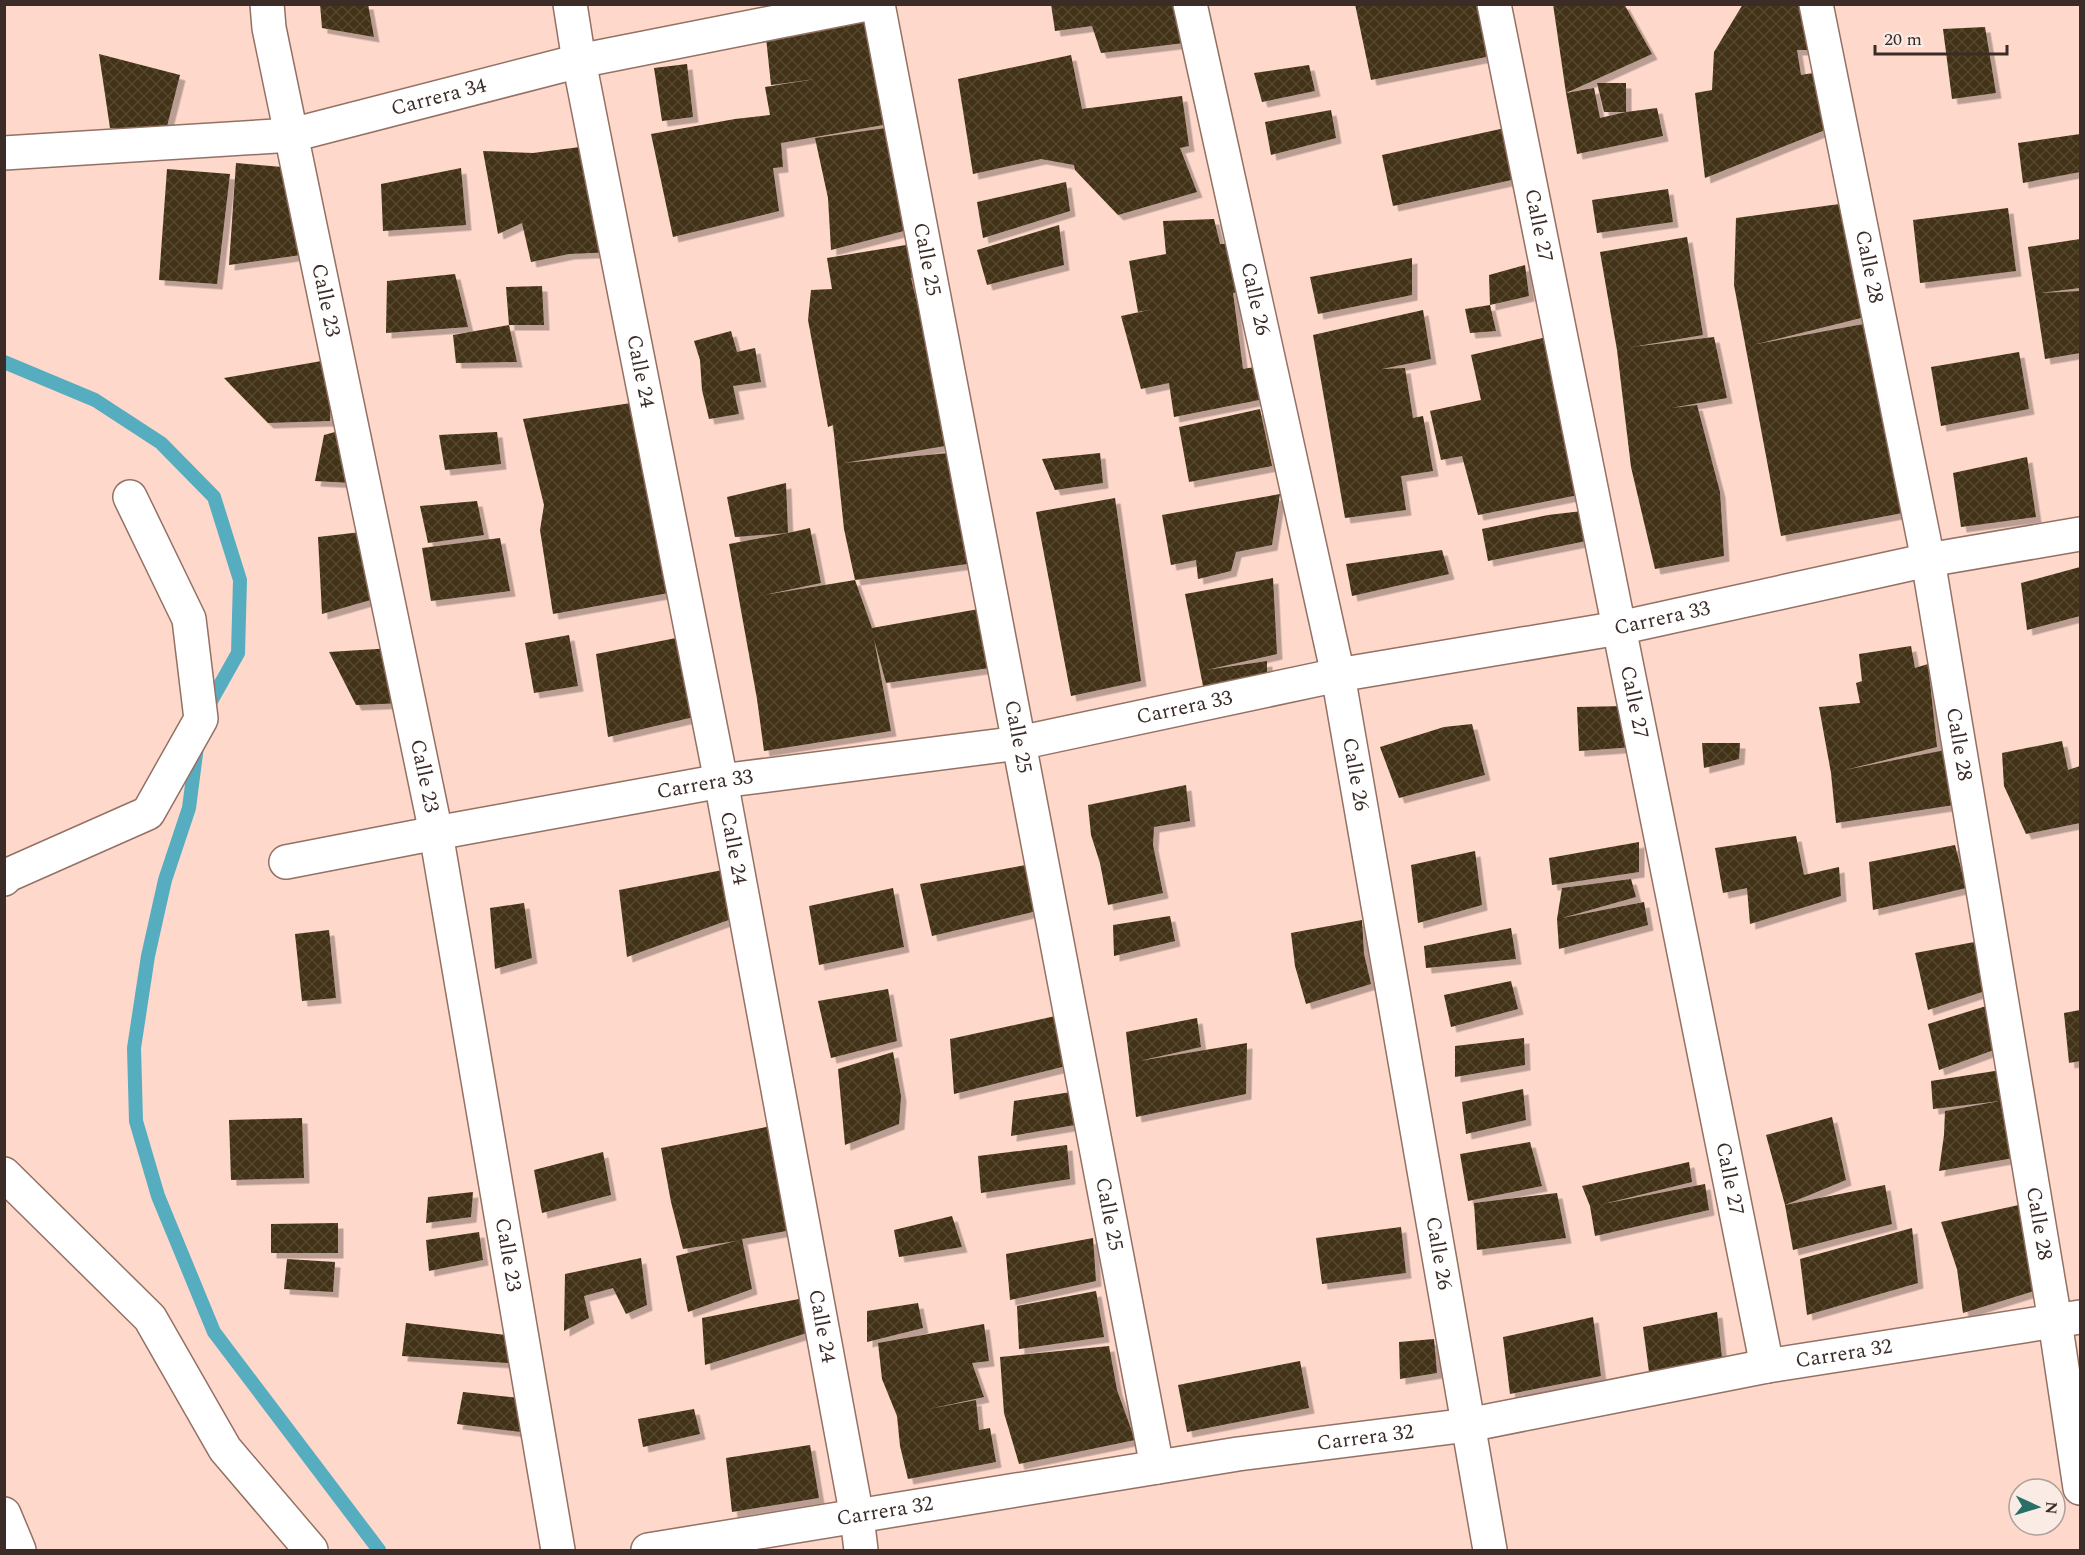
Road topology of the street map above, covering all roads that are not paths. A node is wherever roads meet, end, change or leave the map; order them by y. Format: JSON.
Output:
{"nodes":[{"id":1,"x":267,"y":4,"type":"edge"},
{"id":2,"x":570,"y":4,"type":"edge"},
{"id":3,"x":867,"y":4,"type":"edge"},
{"id":4,"x":878,"y":4,"type":"edge"},
{"id":5,"x":1190,"y":4,"type":"edge"},
{"id":6,"x":1494,"y":4,"type":"edge"},
{"id":7,"x":1816,"y":4,"type":"edge"},
{"id":8,"x":579,"y":61,"type":"junction"},
{"id":9,"x":292,"y":135,"type":"junction"},
{"id":10,"x":4,"y":153,"type":"edge"},
{"id":11,"x":130,"y":497,"type":"dead end"},
{"id":12,"x":2080,"y":534,"type":"edge"},
{"id":13,"x":1928,"y":560,"type":"junction"},
{"id":14,"x":1619,"y":628,"type":"junction"},
{"id":15,"x":1338,"y":675,"type":"junction"},
{"id":16,"x":1020,"y":743,"type":"junction"},
{"id":17,"x":721,"y":781,"type":"junction"},
{"id":18,"x":436,"y":833,"type":"junction"},
{"id":19,"x":286,"y":862,"type":"dead end"},
{"id":20,"x":4,"y":879,"type":"edge"},
{"id":21,"x":4,"y":1174,"type":"edge"},
{"id":22,"x":2068,"y":1319,"type":"edge"},
{"id":23,"x":1767,"y":1366,"type":"junction"},
{"id":24,"x":1468,"y":1425,"type":"junction"},
{"id":25,"x":1157,"y":1467,"type":"junction"},
{"id":26,"x":2080,"y":1488,"type":"edge"},
{"id":27,"x":4,"y":1514,"type":"edge"},
{"id":28,"x":857,"y":1516,"type":"junction"},
{"id":29,"x":19,"y":1551,"type":"edge"},
{"id":30,"x":311,"y":1551,"type":"edge"},
{"id":31,"x":558,"y":1551,"type":"edge"},
{"id":32,"x":648,"y":1551,"type":"edge"},
{"id":33,"x":861,"y":1551,"type":"edge"},
{"id":34,"x":1490,"y":1551,"type":"edge"}],
"edges":[{"from":1,"to":9,"type":"street","name":"Calle 23"},
{"from":2,"to":8,"type":"street","name":"Calle 24"},
{"from":3,"to":8,"type":"street","name":"Carrera 34"},
{"from":4,"to":16,"type":"street","name":"Calle 25"},
{"from":5,"to":15,"type":"street","name":"Calle 26"},
{"from":6,"to":14,"type":"street","name":"Calle 27"},
{"from":7,"to":13,"type":"street","name":"Calle 28"},
{"from":8,"to":9,"type":"street","name":"Carrera 34"},
{"from":8,"to":17,"type":"street","name":"Calle 24"},
{"from":9,"to":10,"type":"street","name":"Carrera 34"},
{"from":9,"to":18,"type":"street","name":"Calle 23"},
{"from":11,"to":20,"type":"street"},
{"from":12,"to":13,"type":"street","name":"Carrera 33"},
{"from":13,"to":14,"type":"street","name":"Carrera 33"},
{"from":13,"to":22,"type":"street","name":"Calle 28"},
{"from":14,"to":15,"type":"street","name":"Carrera 33"},
{"from":14,"to":23,"type":"street","name":"Calle 27"},
{"from":15,"to":16,"type":"street","name":"Carrera 33"},
{"from":15,"to":24,"type":"street","name":"Calle 26"},
{"from":16,"to":17,"type":"street","name":"Carrera 33"},
{"from":16,"to":25,"type":"street","name":"Calle 25"},
{"from":17,"to":18,"type":"street","name":"Carrera 33"},
{"from":17,"to":28,"type":"street","name":"Calle 24"},
{"from":18,"to":19,"type":"street","name":"Carrera 33"},
{"from":18,"to":31,"type":"street","name":"Calle 23"},
{"from":21,"to":30,"type":"street"},
{"from":22,"to":23,"type":"street","name":"Carrera 32"},
{"from":22,"to":26,"type":"street","name":"Calle 28"},
{"from":23,"to":24,"type":"street","name":"Carrera 32"},
{"from":24,"to":25,"type":"street","name":"Carrera 32"},
{"from":24,"to":34,"type":"street","name":"Calle 26"},
{"from":25,"to":28,"type":"street","name":"Carrera 32"},
{"from":27,"to":29,"type":"street"},
{"from":28,"to":32,"type":"street","name":"Carrera 32"},
{"from":28,"to":33,"type":"street","name":"Calle 24"}]}
